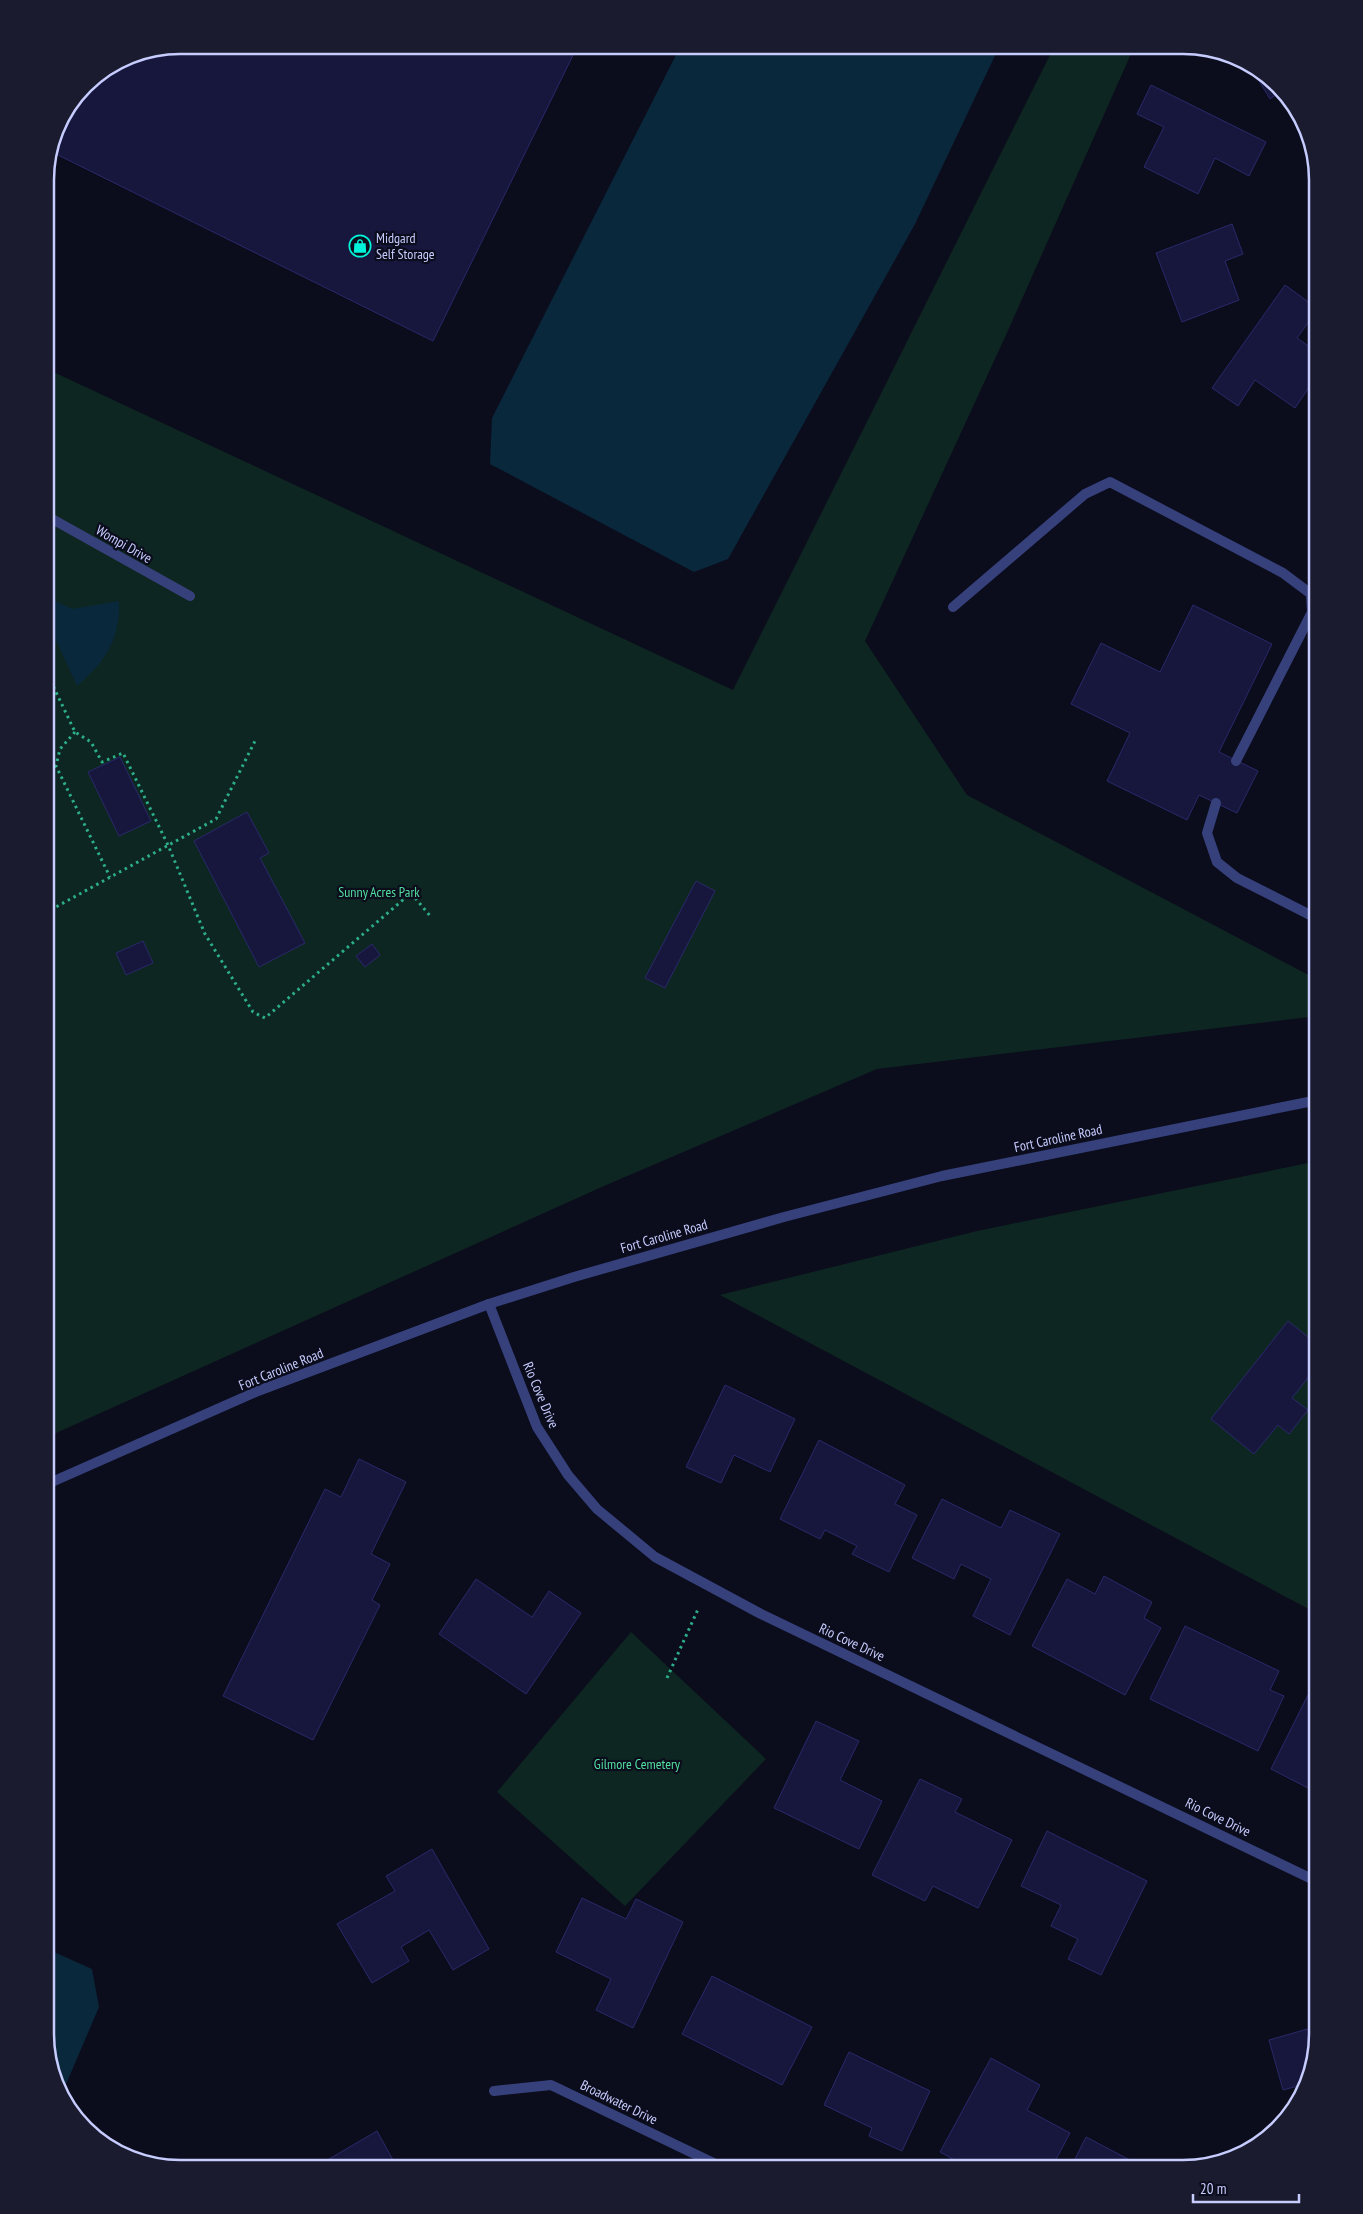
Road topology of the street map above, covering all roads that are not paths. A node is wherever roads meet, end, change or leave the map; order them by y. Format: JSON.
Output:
{"nodes":[{"id":1,"x":54,"y":520,"type":"edge"},
{"id":2,"x":1309,"y":590,"type":"edge"},
{"id":3,"x":190,"y":596,"type":"dead end"},
{"id":4,"x":953,"y":607,"type":"dead end"},
{"id":5,"x":1309,"y":618,"type":"edge"},
{"id":6,"x":1236,"y":761,"type":"dead end"},
{"id":7,"x":1216,"y":803,"type":"dead end"},
{"id":8,"x":1309,"y":914,"type":"edge"},
{"id":9,"x":1309,"y":1102,"type":"edge"},
{"id":10,"x":489,"y":1304,"type":"junction"},
{"id":11,"x":54,"y":1481,"type":"edge"},
{"id":12,"x":1309,"y":1878,"type":"edge"},
{"id":13,"x":494,"y":2091,"type":"dead end"},
{"id":14,"x":707,"y":2160,"type":"edge"}],
"edges":[{"from":1,"to":3,"type":"street","name":"Wompi Drive"},
{"from":2,"to":4,"type":"street"},
{"from":5,"to":6,"type":"street"},
{"from":7,"to":8,"type":"street"},
{"from":9,"to":10,"type":"street","name":"Fort Caroline Road"},
{"from":10,"to":11,"type":"street","name":"Fort Caroline Road"},
{"from":10,"to":12,"type":"street","name":"Rio Cove Drive"},
{"from":13,"to":14,"type":"street","name":"Broadwater Drive"}]}
